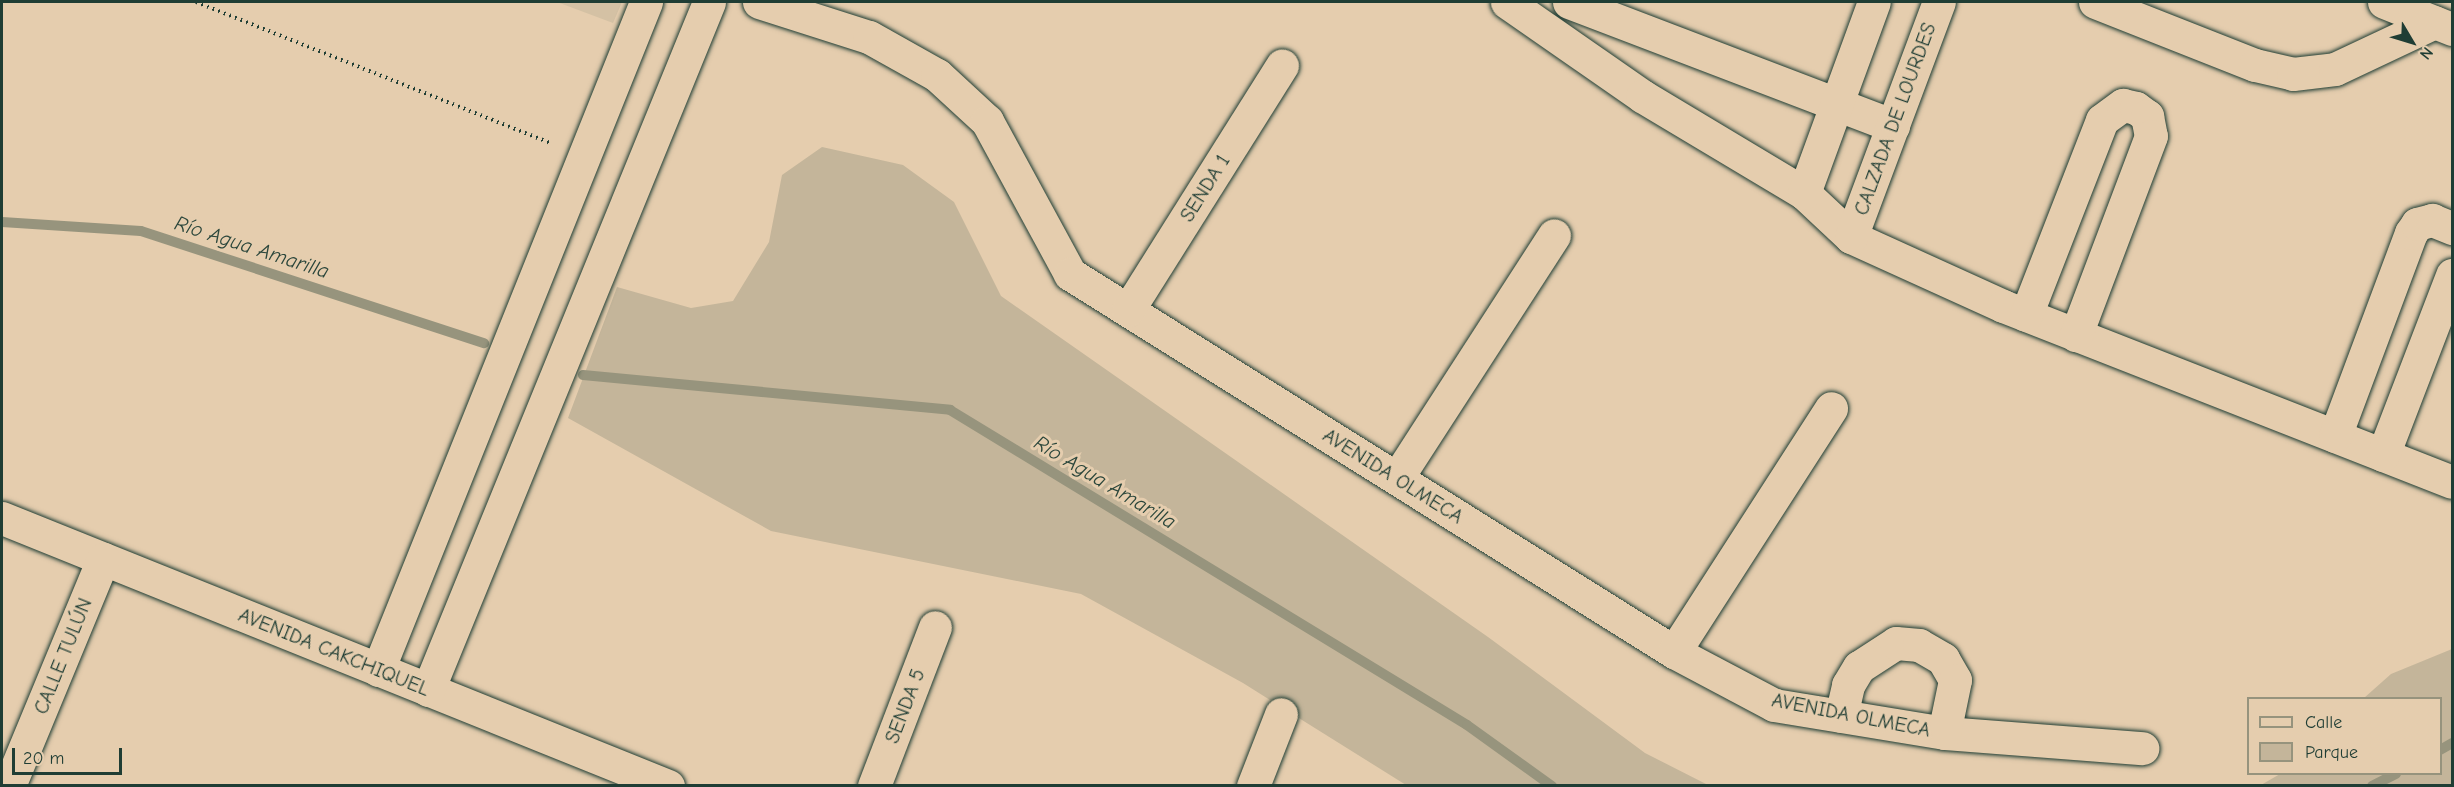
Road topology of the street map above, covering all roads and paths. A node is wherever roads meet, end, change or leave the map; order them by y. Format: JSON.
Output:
{"nodes":[{"id":1,"x":196,"y":2,"type":"edge"},
{"id":2,"x":646,"y":2,"type":"edge"},
{"id":3,"x":709,"y":2,"type":"edge"},
{"id":4,"x":759,"y":2,"type":"edge"},
{"id":5,"x":1507,"y":2,"type":"edge"},
{"id":6,"x":1569,"y":2,"type":"edge"},
{"id":7,"x":1874,"y":2,"type":"edge"},
{"id":8,"x":1939,"y":2,"type":"edge"},
{"id":9,"x":2095,"y":2,"type":"edge"},
{"id":10,"x":2384,"y":2,"type":"edge"},
{"id":11,"x":2444,"y":26,"type":"edge"},
{"id":12,"x":1282,"y":65,"type":"dead end"},
{"id":13,"x":1838,"y":102,"type":"junction"},
{"id":14,"x":1893,"y":126,"type":"junction"},
{"id":15,"x":582,"y":156,"type":"junction"},
{"id":16,"x":1804,"y":193,"type":"junction"},
{"id":17,"x":2452,"y":228,"type":"edge"},
{"id":18,"x":1554,"y":235,"type":"dead end"},
{"id":19,"x":1851,"y":237,"type":"junction"},
{"id":20,"x":2452,"y":275,"type":"edge"},
{"id":21,"x":1128,"y":310,"type":"junction"},
{"id":22,"x":2026,"y":315,"type":"junction"},
{"id":23,"x":2076,"y":335,"type":"junction"},
{"id":24,"x":1831,"y":408,"type":"dead end"},
{"id":25,"x":2335,"y":436,"type":"junction"},
{"id":26,"x":2383,"y":455,"type":"junction"},
{"id":27,"x":1397,"y":478,"type":"junction"},
{"id":28,"x":2452,"y":482,"type":"edge"},
{"id":29,"x":2,"y":518,"type":"edge"},
{"id":30,"x":103,"y":559,"type":"junction"},
{"id":31,"x":935,"y":627,"type":"dead end"},
{"id":32,"x":1674,"y":652,"type":"junction"},
{"id":33,"x":378,"y":670,"type":"junction"},
{"id":34,"x":428,"y":690,"type":"junction"},
{"id":35,"x":1281,"y":714,"type":"dead end"},
{"id":36,"x":1841,"y":716,"type":"junction"},
{"id":37,"x":1944,"y":732,"type":"junction"},
{"id":38,"x":2142,"y":748,"type":"dead end"},
{"id":39,"x":9,"y":786,"type":"edge"},
{"id":40,"x":668,"y":786,"type":"edge"},
{"id":41,"x":874,"y":786,"type":"edge"},
{"id":42,"x":1253,"y":786,"type":"edge"}],
"edges":[{"from":1,"to":15,"type":"path"},
{"from":2,"to":15,"type":"main road"},
{"from":3,"to":34,"type":"main road"},
{"from":4,"to":21,"type":"main road","name":"AVENIDA OLMECA"},
{"from":5,"to":16,"type":"main road"},
{"from":6,"to":13,"type":"main road"},
{"from":7,"to":13,"type":"main road"},
{"from":8,"to":14,"type":"main road","name":"CALZADA DE LOURDES"},
{"from":9,"to":11,"type":"main road"},
{"from":10,"to":11,"type":"main road"},
{"from":12,"to":21,"type":"main road","name":"SENDA 1"},
{"from":13,"to":14,"type":"main road"},
{"from":13,"to":16,"type":"main road"},
{"from":14,"to":19,"type":"main road","name":"CALZADA DE LOURDES"},
{"from":15,"to":33,"type":"main road"},
{"from":16,"to":19,"type":"main road"},
{"from":17,"to":25,"type":"main road"},
{"from":18,"to":27,"type":"main road"},
{"from":19,"to":22,"type":"main road"},
{"from":20,"to":26,"type":"main road"},
{"from":21,"to":27,"type":"main road","name":"AVENIDA OLMECA"},
{"from":22,"to":23,"type":"main road"},
{"from":22,"to":23,"type":"main road"},
{"from":23,"to":25,"type":"main road"},
{"from":24,"to":32,"type":"main road"},
{"from":25,"to":26,"type":"main road"},
{"from":26,"to":28,"type":"main road"},
{"from":27,"to":32,"type":"main road","name":"AVENIDA OLMECA"},
{"from":29,"to":30,"type":"main road","name":"AVENIDA CAKCHIQUEL"},
{"from":30,"to":33,"type":"main road","name":"AVENIDA CAKCHIQUEL"},
{"from":30,"to":39,"type":"main road","name":"CALLE TULÚN"},
{"from":31,"to":41,"type":"main road","name":"SENDA 5"},
{"from":32,"to":36,"type":"main road","name":"AVENIDA OLMECA"},
{"from":33,"to":34,"type":"main road","name":"AVENIDA CAKCHIQUEL"},
{"from":34,"to":40,"type":"main road","name":"AVENIDA CAKCHIQUEL"},
{"from":35,"to":42,"type":"main road"},
{"from":36,"to":37,"type":"main road","name":"AVENIDA OLMECA"},
{"from":36,"to":37,"type":"main road"},
{"from":37,"to":38,"type":"main road","name":"AVENIDA OLMECA"}]}
